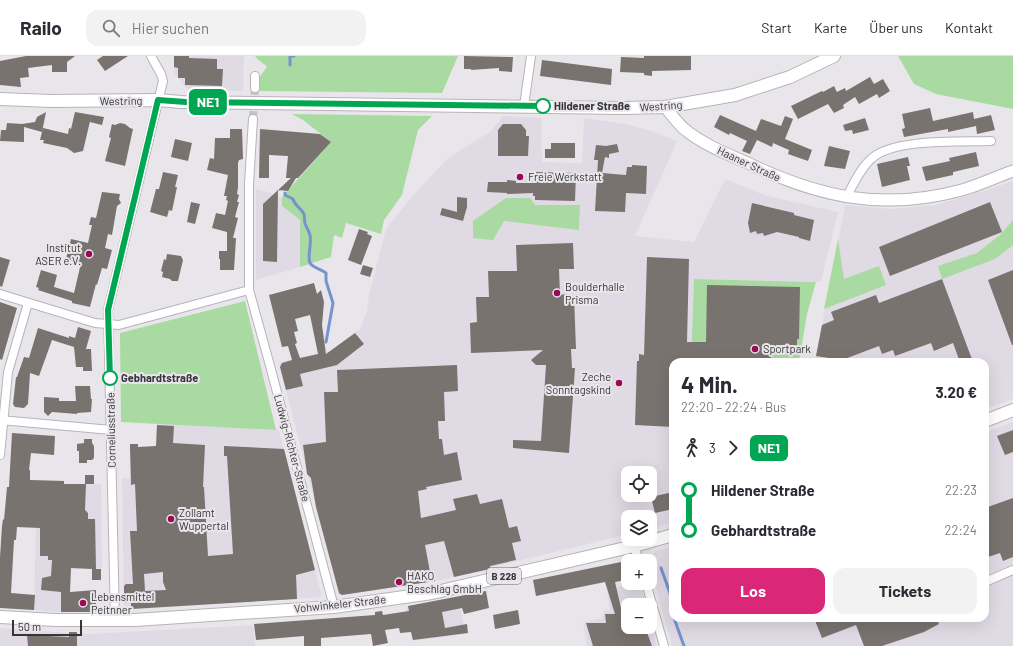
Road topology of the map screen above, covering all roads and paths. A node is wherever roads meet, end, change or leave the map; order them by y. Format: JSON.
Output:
{"nodes":[{"id":1,"x":531,"y":56,"type":"edge"},
{"id":2,"x":834,"y":56,"type":"edge"},
{"id":3,"x":154,"y":57,"type":"edge"},
{"id":4,"x":255,"y":76,"type":"dead end"},
{"id":5,"x":255,"y":88,"type":"tunnel mouth"},
{"id":6,"x":0,"y":99,"type":"edge"},
{"id":7,"x":158,"y":100,"type":"junction"},
{"id":8,"x":524,"y":106,"type":"junction"},
{"id":9,"x":665,"y":107,"type":"junction"},
{"id":10,"x":253,"y":119,"type":"tunnel mouth"},
{"id":11,"x":991,"y":141,"type":"dead end"},
{"id":12,"x":1013,"y":171,"type":"edge"},
{"id":13,"x":846,"y":198,"type":"junction"},
{"id":14,"x":249,"y":290,"type":"junction"},
{"id":15,"x":0,"y":294,"type":"edge"},
{"id":16,"x":28,"y":303,"type":"junction"},
{"id":17,"x":109,"y":324,"type":"junction"},
{"id":18,"x":1013,"y":410,"type":"edge"},
{"id":19,"x":989,"y":419,"type":"edge"},
{"id":20,"x":1,"y":421,"type":"edge"},
{"id":21,"x":111,"y":430,"type":"junction"},
{"id":22,"x":0,"y":454,"type":"edge"},
{"id":23,"x":669,"y":536,"type":"edge"},
{"id":24,"x":657,"y":540,"type":"edge"},
{"id":25,"x":634,"y":546,"type":"joint"},
{"id":26,"x":637,"y":554,"type":"edge"},
{"id":27,"x":1013,"y":570,"type":"edge"},
{"id":28,"x":989,"y":580,"type":"edge"},
{"id":29,"x":648,"y":590,"type":"edge"},
{"id":30,"x":334,"y":607,"type":"junction"},
{"id":31,"x":0,"y":617,"type":"edge"},
{"id":32,"x":115,"y":620,"type":"junction"},
{"id":33,"x":664,"y":646,"type":"edge"}],
"edges":[{"from":1,"to":8,"type":"street"},
{"from":2,"to":9,"type":"main road","name":"Westring"},
{"from":3,"to":7,"type":"street","name":"Corneliusstraße"},
{"from":4,"to":5,"type":"street"},
{"from":6,"to":7,"type":"main road","name":"Westring"},
{"from":7,"to":8,"type":"main road","name":"Westring"},
{"from":7,"to":17,"type":"street","name":"Corneliusstraße"},
{"from":8,"to":9,"type":"main road","name":"Westring"},
{"from":9,"to":13,"type":"main road","name":"Haaner Straße"},
{"from":10,"to":14,"type":"street","name":"Ludwig-Richter-Straße"},
{"from":11,"to":13,"type":"street"},
{"from":12,"to":13,"type":"main road","name":"Haaner Straße"},
{"from":14,"to":17,"type":"street"},
{"from":14,"to":30,"type":"street","name":"Ludwig-Richter-Straße"},
{"from":15,"to":16,"type":"street"},
{"from":16,"to":17,"type":"street"},
{"from":16,"to":20,"type":"street"},
{"from":17,"to":21,"type":"street","name":"Corneliusstraße"},
{"from":18,"to":19,"type":"main road"},
{"from":20,"to":21,"type":"street"},
{"from":20,"to":22,"type":"street"},
{"from":21,"to":32,"type":"street","name":"Corneliusstraße"},
{"from":23,"to":24,"type":"main road","name":"Vohwinkeler Straße","number":"B 228"},
{"from":25,"to":26,"type":"street"},
{"from":25,"to":30,"type":"main road","name":"Vohwinkeler Straße","number":"B 228"},
{"from":27,"to":28,"type":"street"},
{"from":29,"to":33,"type":"street"},
{"from":30,"to":32,"type":"main road","name":"Vohwinkeler Straße","number":"B 228"},
{"from":31,"to":32,"type":"main road","name":"Vohwinkeler Straße","number":"B 228"}]}
